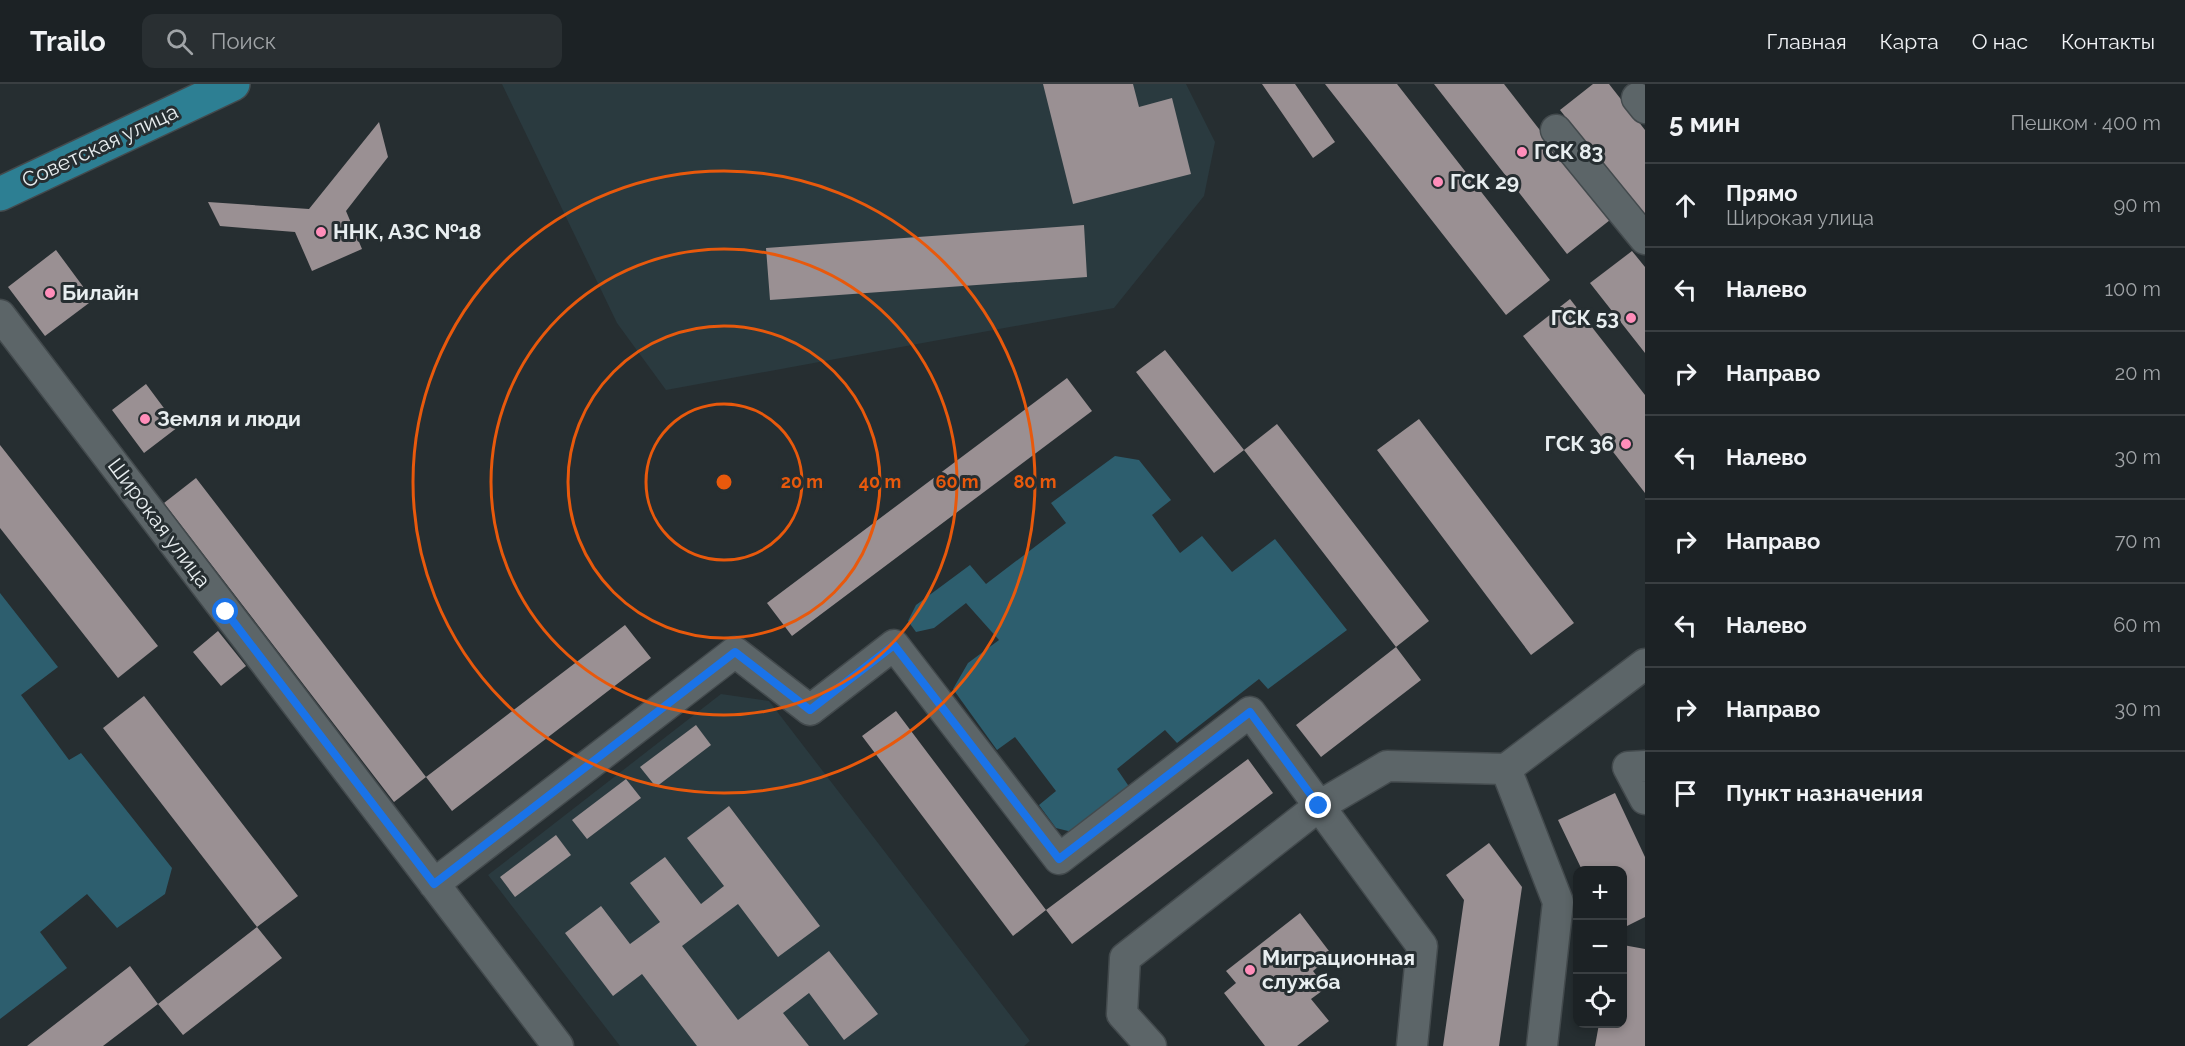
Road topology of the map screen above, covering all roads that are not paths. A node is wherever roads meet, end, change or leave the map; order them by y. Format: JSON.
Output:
{"nodes":[{"id":1,"x":233,"y":84,"type":"edge"},
{"id":2,"x":1556,"y":130,"type":"dead end"},
{"id":3,"x":0,"y":194,"type":"edge"},
{"id":4,"x":1645,"y":239,"type":"edge"},
{"id":5,"x":0,"y":315,"type":"edge"},
{"id":6,"x":1645,"y":664,"type":"edge"},
{"id":7,"x":1645,"y":766,"type":"edge"},
{"id":8,"x":1506,"y":769,"type":"junction"},
{"id":9,"x":1645,"y":799,"type":"edge"},
{"id":10,"x":1319,"y":806,"type":"junction"},
{"id":11,"x":434,"y":884,"type":"junction"},
{"id":12,"x":558,"y":1046,"type":"edge"},
{"id":13,"x":1151,"y":1046,"type":"edge"},
{"id":14,"x":1412,"y":1046,"type":"edge"},
{"id":15,"x":1542,"y":1046,"type":"edge"}],
"edges":[{"from":1,"to":3,"type":"main road","name":"Советская улица"},
{"from":2,"to":4,"type":"street"},
{"from":5,"to":11,"type":"street","name":"Широкая улица"},
{"from":6,"to":8,"type":"street"},
{"from":7,"to":9,"type":"street"},
{"from":8,"to":10,"type":"street"},
{"from":8,"to":15,"type":"street"},
{"from":10,"to":11,"type":"street"},
{"from":10,"to":13,"type":"street"},
{"from":10,"to":14,"type":"street"},
{"from":11,"to":12,"type":"street","name":"Широкая улица"}]}
